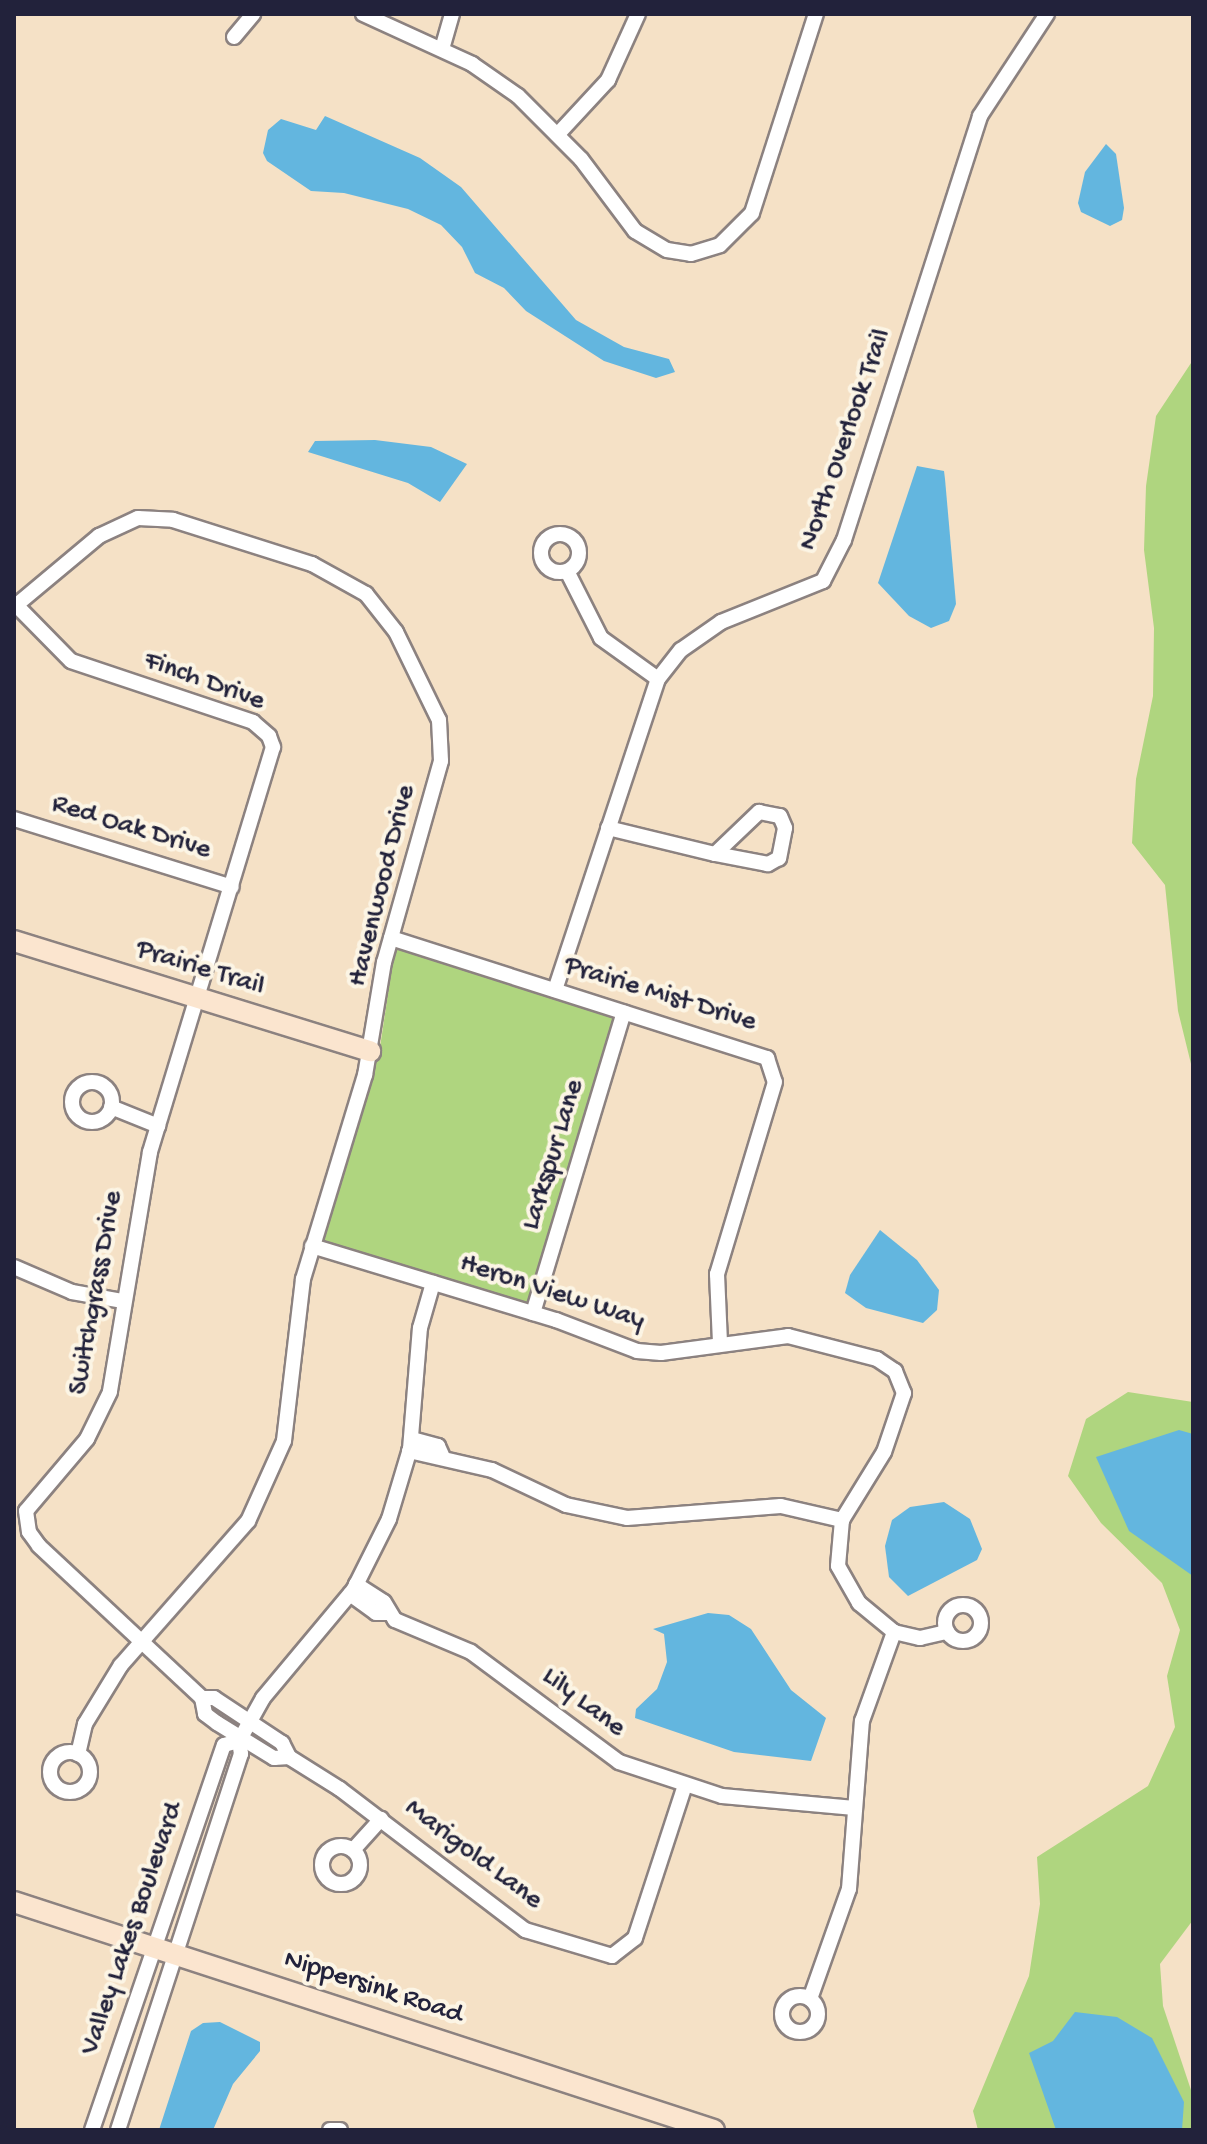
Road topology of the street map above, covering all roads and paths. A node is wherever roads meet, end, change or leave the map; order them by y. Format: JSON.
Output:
{"nodes":[{"id":1,"x":253,"y":14,"type":"edge"},
{"id":2,"x":363,"y":14,"type":"edge"},
{"id":3,"x":452,"y":14,"type":"edge"},
{"id":4,"x":638,"y":14,"type":"edge"},
{"id":5,"x":816,"y":14,"type":"edge"},
{"id":6,"x":1047,"y":14,"type":"edge"},
{"id":7,"x":234,"y":37,"type":"dead end"},
{"id":8,"x":442,"y":49,"type":"junction"},
{"id":9,"x":558,"y":134,"type":"junction"},
{"id":10,"x":567,"y":571,"type":"dead end"},
{"id":11,"x":15,"y":606,"type":"edge"},
{"id":12,"x":658,"y":679,"type":"junction"},
{"id":13,"x":14,"y":819,"type":"edge"},
{"id":14,"x":608,"y":828,"type":"junction"},
{"id":15,"x":715,"y":854,"type":"junction"},
{"id":16,"x":232,"y":887,"type":"junction"},
{"id":17,"x":391,"y":938,"type":"junction"},
{"id":18,"x":14,"y":941,"type":"edge"},
{"id":19,"x":555,"y":990,"type":"junction"},
{"id":20,"x":198,"y":998,"type":"junction"},
{"id":21,"x":624,"y":1012,"type":"junction"},
{"id":22,"x":370,"y":1051,"type":"junction"},
{"id":23,"x":111,"y":1107,"type":"dead end"},
{"id":24,"x":158,"y":1126,"type":"junction"},
{"id":25,"x":312,"y":1246,"type":"junction"},
{"id":26,"x":14,"y":1267,"type":"edge"},
{"id":27,"x":433,"y":1283,"type":"junction"},
{"id":28,"x":123,"y":1301,"type":"junction"},
{"id":29,"x":533,"y":1313,"type":"junction"},
{"id":30,"x":720,"y":1344,"type":"junction"},
{"id":31,"x":410,"y":1445,"type":"junction"},
{"id":32,"x":842,"y":1520,"type":"junction"},
{"id":33,"x":353,"y":1589,"type":"junction"},
{"id":34,"x":894,"y":1632,"type":"junction"},
{"id":35,"x":947,"y":1632,"type":"dead end"},
{"id":36,"x":143,"y":1642,"type":"junction"},
{"id":37,"x":202,"y":1698,"type":"junction"},
{"id":38,"x":250,"y":1722,"type":"junction"},
{"id":39,"x":240,"y":1744,"type":"junction"},
{"id":40,"x":78,"y":1754,"type":"dead end"},
{"id":41,"x":289,"y":1757,"type":"junction"},
{"id":42,"x":685,"y":1785,"type":"junction"},
{"id":43,"x":854,"y":1808,"type":"junction"},
{"id":44,"x":381,"y":1819,"type":"junction"},
{"id":45,"x":353,"y":1850,"type":"dead end"},
{"id":46,"x":14,"y":1902,"type":"edge"},
{"id":47,"x":153,"y":1945,"type":"junction"},
{"id":48,"x":177,"y":1951,"type":"junction"},
{"id":49,"x":810,"y":1999,"type":"dead end"},
{"id":50,"x":92,"y":2130,"type":"edge"},
{"id":51,"x":118,"y":2130,"type":"edge"},
{"id":52,"x":330,"y":2130,"type":"edge"},
{"id":53,"x":340,"y":2130,"type":"edge"},
{"id":54,"x":714,"y":2130,"type":"edge"}],
"edges":[{"from":1,"to":7,"type":"street"},
{"from":2,"to":8,"type":"street"},
{"from":3,"to":8,"type":"street"},
{"from":4,"to":9,"type":"street"},
{"from":5,"to":9,"type":"street"},
{"from":6,"to":12,"type":"street","name":"North Overlook Trail"},
{"from":8,"to":9,"type":"street"},
{"from":10,"to":12,"type":"street"},
{"from":11,"to":16,"type":"street","name":"Finch Drive"},
{"from":11,"to":17,"type":"street","name":"Havenwood Drive"},
{"from":12,"to":14,"type":"street","name":"North Overlook Trail"},
{"from":13,"to":16,"type":"street","name":"Red Oak Drive"},
{"from":14,"to":15,"type":"street"},
{"from":14,"to":19,"type":"street","name":"North Overlook Trail"},
{"from":15,"to":15,"type":"street"},
{"from":16,"to":20,"type":"street","name":"Finch Drive"},
{"from":17,"to":19,"type":"street","name":"Prairie Mist Drive"},
{"from":17,"to":22,"type":"street","name":"Havenwood Drive"},
{"from":18,"to":20,"type":"street","name":"Prairie Trail"},
{"from":19,"to":21,"type":"street","name":"Prairie Mist Drive"},
{"from":20,"to":22,"type":"street","name":"Prairie Trail"},
{"from":20,"to":24,"type":"street","name":"Switchgrass Drive"},
{"from":21,"to":29,"type":"street","name":"Larkspur Lane"},
{"from":21,"to":30,"type":"street","name":"Prairie Mist Drive"},
{"from":22,"to":25,"type":"street","name":"Havenwood Drive"},
{"from":23,"to":24,"type":"street"},
{"from":24,"to":28,"type":"street","name":"Switchgrass Drive"},
{"from":25,"to":27,"type":"street","name":"Heron View Way"},
{"from":25,"to":36,"type":"street","name":"Havenwood Drive"},
{"from":26,"to":28,"type":"street"},
{"from":27,"to":29,"type":"street","name":"Heron View Way"},
{"from":27,"to":31,"type":"street","name":"Valley Lakes Boulevard"},
{"from":28,"to":36,"type":"street","name":"Switchgrass Drive"},
{"from":29,"to":30,"type":"street","name":"Heron View Way"},
{"from":30,"to":32,"type":"street","name":"Heron View Way"},
{"from":31,"to":32,"type":"street"},
{"from":31,"to":33,"type":"street","name":"Valley Lakes Boulevard"},
{"from":32,"to":34,"type":"street"},
{"from":33,"to":38,"type":"street","name":"Valley Lakes Boulevard"},
{"from":33,"to":42,"type":"street","name":"Lily Lane"},
{"from":34,"to":35,"type":"street"},
{"from":34,"to":43,"type":"street"},
{"from":36,"to":37,"type":"street","name":"Switchgrass Drive"},
{"from":36,"to":40,"type":"street","name":"Havenwood Drive"},
{"from":37,"to":38,"type":"street"},
{"from":37,"to":39,"type":"street","name":"Marigold Lane"},
{"from":38,"to":39,"type":"street","name":"Valley Lakes Boulevard"},
{"from":38,"to":41,"type":"street"},
{"from":39,"to":41,"type":"street","name":"Marigold Lane"},
{"from":39,"to":47,"type":"street","name":"Valley Lakes Boulevard"},
{"from":39,"to":48,"type":"street","name":"Valley Lakes Boulevard"},
{"from":41,"to":44,"type":"street","name":"Marigold Lane"},
{"from":42,"to":43,"type":"street","name":"Lily Lane"},
{"from":42,"to":44,"type":"street","name":"Marigold Lane"},
{"from":43,"to":49,"type":"street"},
{"from":44,"to":45,"type":"street"},
{"from":46,"to":47,"type":"street","name":"Nippersink Road"},
{"from":47,"to":48,"type":"street","name":"Nippersink Road"},
{"from":47,"to":50,"type":"street","name":"Valley Lakes Boulevard"},
{"from":48,"to":51,"type":"street","name":"Valley Lakes Boulevard"},
{"from":48,"to":54,"type":"street","name":"Nippersink Road"},
{"from":52,"to":53,"type":"street"}]}
